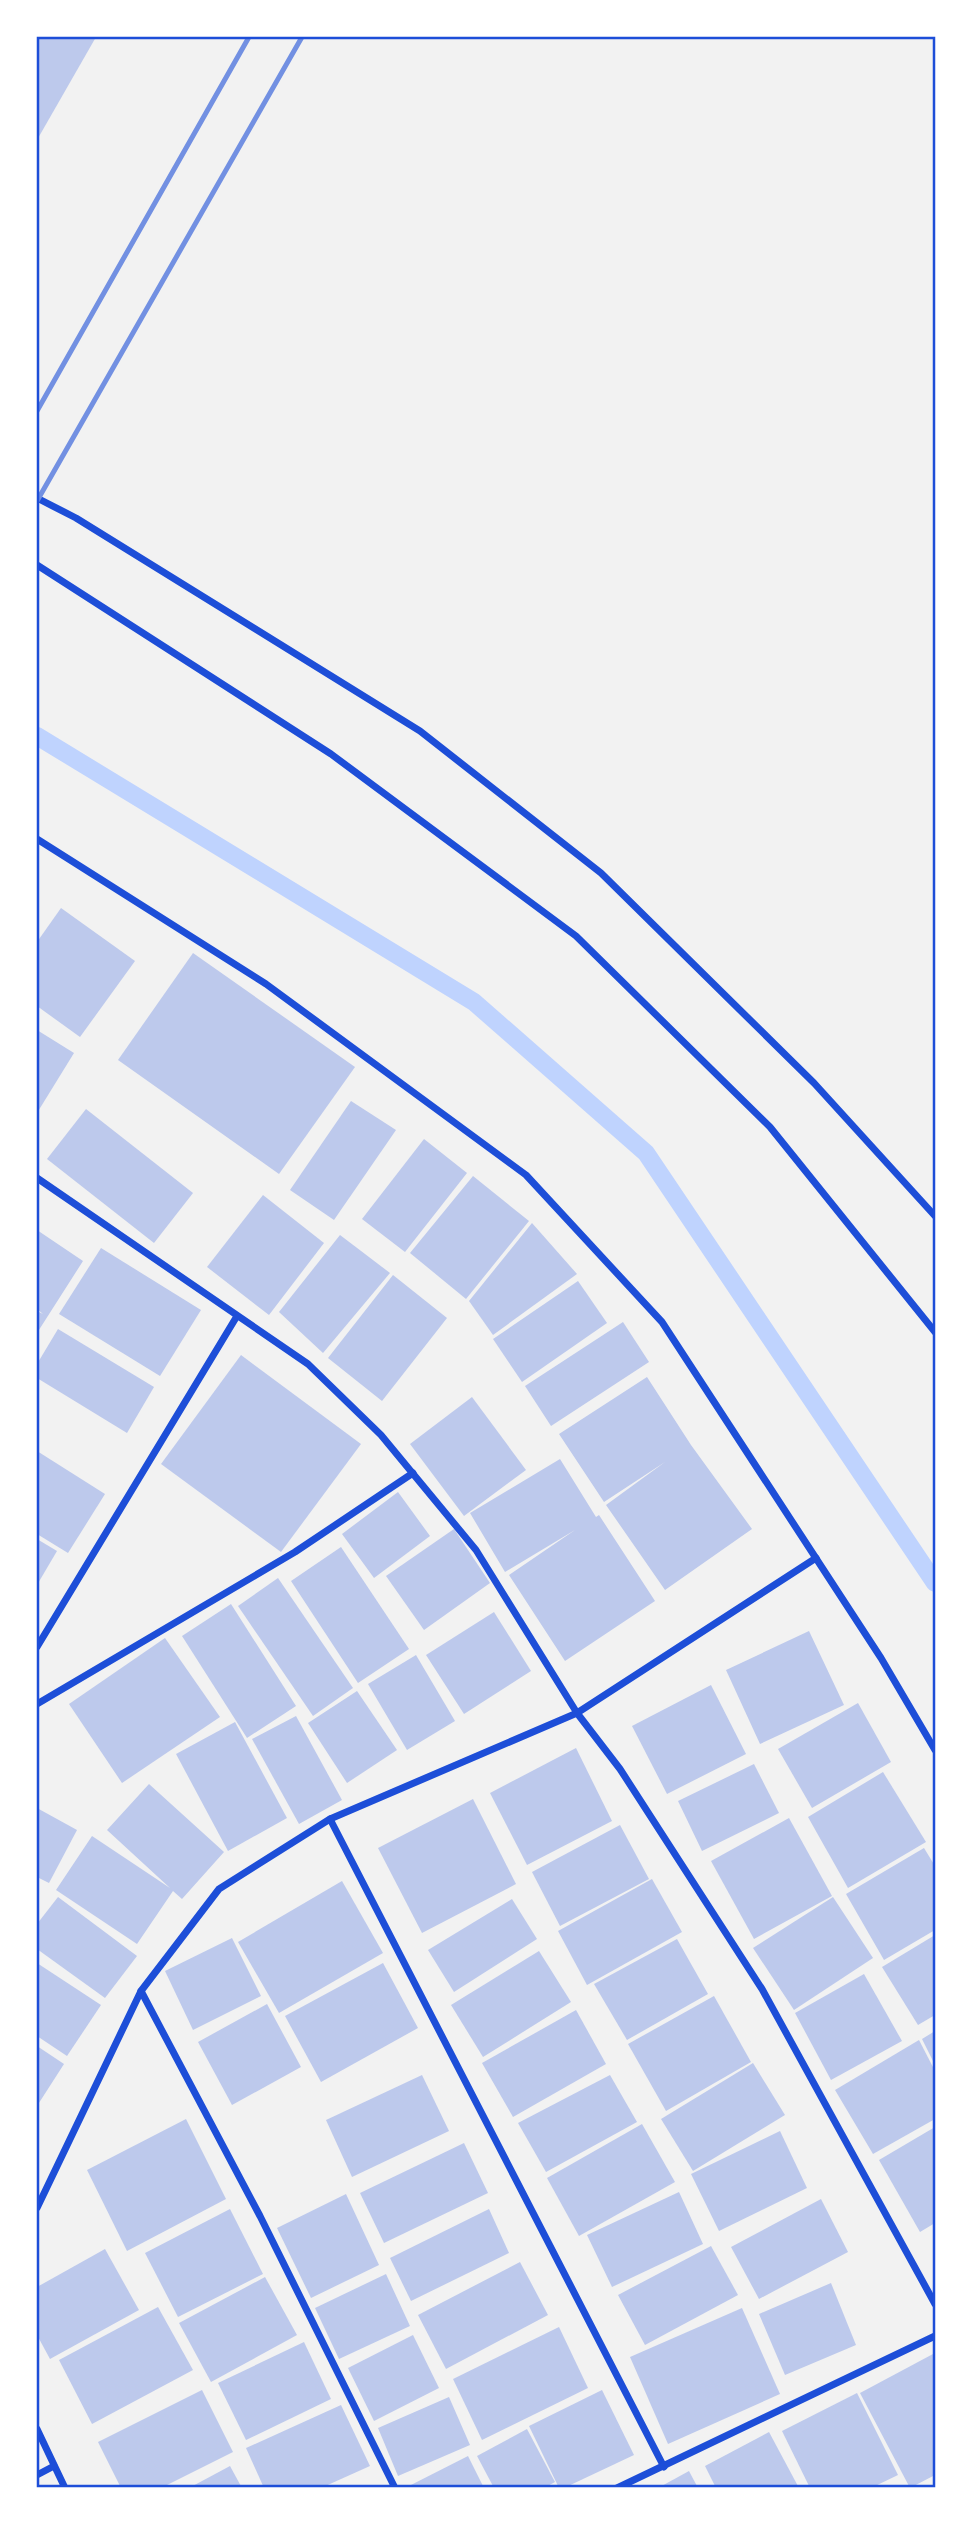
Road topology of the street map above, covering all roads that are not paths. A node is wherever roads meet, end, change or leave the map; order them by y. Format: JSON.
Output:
{"nodes":[{"id":1,"x":37,"y":498,"type":"edge"},
{"id":2,"x":39,"y":567,"type":"edge"},
{"id":3,"x":37,"y":839,"type":"edge"},
{"id":4,"x":37,"y":1178,"type":"edge"},
{"id":5,"x":935,"y":1216,"type":"edge"},
{"id":6,"x":237,"y":1316,"type":"junction"},
{"id":7,"x":935,"y":1332,"type":"edge"},
{"id":8,"x":413,"y":1473,"type":"junction"},
{"id":9,"x":816,"y":1558,"type":"junction"},
{"id":10,"x":37,"y":1647,"type":"edge"},
{"id":11,"x":37,"y":1704,"type":"edge"},
{"id":12,"x":577,"y":1713,"type":"junction"},
{"id":13,"x":935,"y":1750,"type":"edge"},
{"id":14,"x":330,"y":1819,"type":"junction"},
{"id":15,"x":141,"y":1991,"type":"junction"},
{"id":16,"x":37,"y":2208,"type":"edge"},
{"id":17,"x":935,"y":2304,"type":"edge"},
{"id":18,"x":935,"y":2336,"type":"edge"},
{"id":19,"x":37,"y":2429,"type":"edge"},
{"id":20,"x":54,"y":2466,"type":"junction"},
{"id":21,"x":664,"y":2467,"type":"junction"},
{"id":22,"x":37,"y":2475,"type":"edge"},
{"id":23,"x":65,"y":2488,"type":"edge"},
{"id":24,"x":395,"y":2488,"type":"edge"},
{"id":25,"x":617,"y":2488,"type":"edge"}],
"edges":[{"from":1,"to":5,"type":"street"},
{"from":2,"to":7,"type":"street"},
{"from":3,"to":9,"type":"street"},
{"from":4,"to":6,"type":"street"},
{"from":6,"to":8,"type":"street"},
{"from":6,"to":10,"type":"street"},
{"from":8,"to":11,"type":"street"},
{"from":8,"to":12,"type":"street"},
{"from":9,"to":12,"type":"street"},
{"from":9,"to":13,"type":"street"},
{"from":12,"to":14,"type":"street"},
{"from":12,"to":17,"type":"street"},
{"from":14,"to":15,"type":"street"},
{"from":14,"to":21,"type":"street"},
{"from":15,"to":16,"type":"street"},
{"from":15,"to":24,"type":"street"},
{"from":18,"to":21,"type":"street"},
{"from":19,"to":20,"type":"street"},
{"from":20,"to":22,"type":"street"},
{"from":20,"to":23,"type":"street"},
{"from":21,"to":25,"type":"street"}]}
